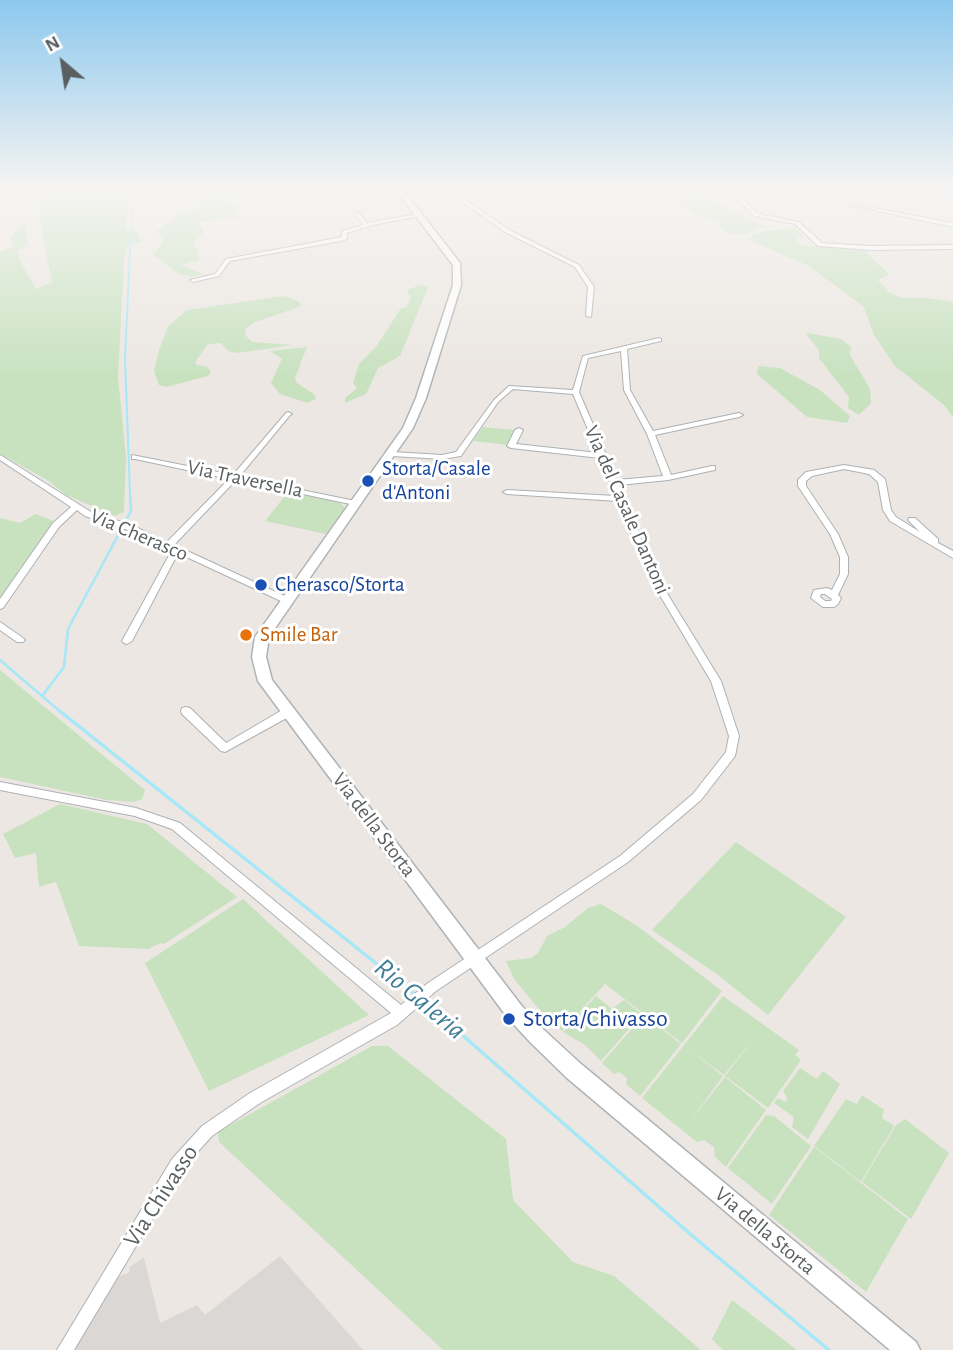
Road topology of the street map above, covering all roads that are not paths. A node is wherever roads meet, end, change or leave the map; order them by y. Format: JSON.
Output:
{"nodes":[{"id":1,"x":287,"y":249,"type":"edge"},
{"id":2,"x":444,"y":249,"type":"edge"},
{"id":3,"x":543,"y":249,"type":"edge"},
{"id":4,"x":192,"y":280,"type":"dead end"},
{"id":5,"x":589,"y":316,"type":"dead end"},
{"id":6,"x":659,"y":340,"type":"dead end"},
{"id":7,"x":624,"y":348,"type":"junction"},
{"id":8,"x":576,"y":393,"type":"junction"},
{"id":9,"x":288,"y":414,"type":"dead end"},
{"id":10,"x":739,"y":415,"type":"dead end"},
{"id":11,"x":519,"y":430,"type":"dead end"},
{"id":12,"x":651,"y":434,"type":"junction"},
{"id":13,"x":392,"y":454,"type":"junction"},
{"id":14,"x":603,"y":456,"type":"junction"},
{"id":15,"x":0,"y":457,"type":"edge"},
{"id":16,"x":135,"y":457,"type":"dead end"},
{"id":17,"x":712,"y":468,"type":"dead end"},
{"id":18,"x":235,"y":477,"type":"junction"},
{"id":19,"x":668,"y":478,"type":"junction"},
{"id":20,"x":613,"y":483,"type":"junction"},
{"id":21,"x":507,"y":492,"type":"dead end"},
{"id":22,"x":619,"y":499,"type":"junction"},
{"id":23,"x":355,"y":503,"type":"junction"},
{"id":24,"x":76,"y":507,"type":"junction"},
{"id":25,"x":912,"y":520,"type":"dead end"},
{"id":26,"x":172,"y":548,"type":"junction"},
{"id":27,"x":949,"y":553,"type":"edge"},
{"id":28,"x":834,"y":594,"type":"dead end"},
{"id":29,"x":286,"y":600,"type":"junction"},
{"id":30,"x":0,"y":606,"type":"edge"},
{"id":31,"x":0,"y":625,"type":"edge"},
{"id":32,"x":20,"y":640,"type":"dead end"},
{"id":33,"x":127,"y":641,"type":"dead end"},
{"id":34,"x":186,"y":711,"type":"dead end"},
{"id":35,"x":288,"y":712,"type":"junction"},
{"id":36,"x":0,"y":786,"type":"edge"},
{"id":37,"x":476,"y":960,"type":"junction"},
{"id":38,"x":402,"y":1014,"type":"junction"},
{"id":39,"x":65,"y":1350,"type":"edge"},
{"id":40,"x":908,"y":1350,"type":"edge"}],
"edges":[{"from":1,"to":4,"type":"street"},
{"from":2,"to":13,"type":"main road","name":"Via della Storta"},
{"from":3,"to":5,"type":"street"},
{"from":6,"to":7,"type":"street"},
{"from":7,"to":8,"type":"street"},
{"from":7,"to":12,"type":"street"},
{"from":8,"to":13,"type":"street"},
{"from":8,"to":14,"type":"street","name":"Via del Casale Dantoni"},
{"from":9,"to":18,"type":"street"},
{"from":10,"to":12,"type":"street"},
{"from":11,"to":14,"type":"street"},
{"from":12,"to":19,"type":"street"},
{"from":13,"to":23,"type":"main road","name":"Via della Storta"},
{"from":14,"to":20,"type":"street","name":"Via del Casale Dantoni"},
{"from":15,"to":24,"type":"street","name":"Via Cherasco"},
{"from":16,"to":18,"type":"street","name":"Via Traversella"},
{"from":17,"to":19,"type":"street"},
{"from":18,"to":23,"type":"street","name":"Via Traversella"},
{"from":18,"to":26,"type":"street"},
{"from":19,"to":20,"type":"street"},
{"from":20,"to":22,"type":"street","name":"Via del Casale Dantoni"},
{"from":21,"to":22,"type":"street"},
{"from":22,"to":37,"type":"street","name":"Via del Casale Dantoni"},
{"from":23,"to":29,"type":"main road","name":"Via della Storta"},
{"from":24,"to":26,"type":"street","name":"Via Cherasco"},
{"from":24,"to":30,"type":"street"},
{"from":25,"to":27,"type":"street"},
{"from":26,"to":29,"type":"street","name":"Via Cherasco"},
{"from":26,"to":33,"type":"street"},
{"from":27,"to":28,"type":"street"},
{"from":29,"to":35,"type":"main road","name":"Via della Storta"},
{"from":31,"to":32,"type":"street"},
{"from":34,"to":35,"type":"street"},
{"from":35,"to":37,"type":"main road","name":"Via della Storta"},
{"from":36,"to":38,"type":"street"},
{"from":37,"to":38,"type":"street","name":"Via Chivasso"},
{"from":37,"to":40,"type":"main road","name":"Via della Storta"},
{"from":38,"to":39,"type":"street","name":"Via Chivasso"}]}
